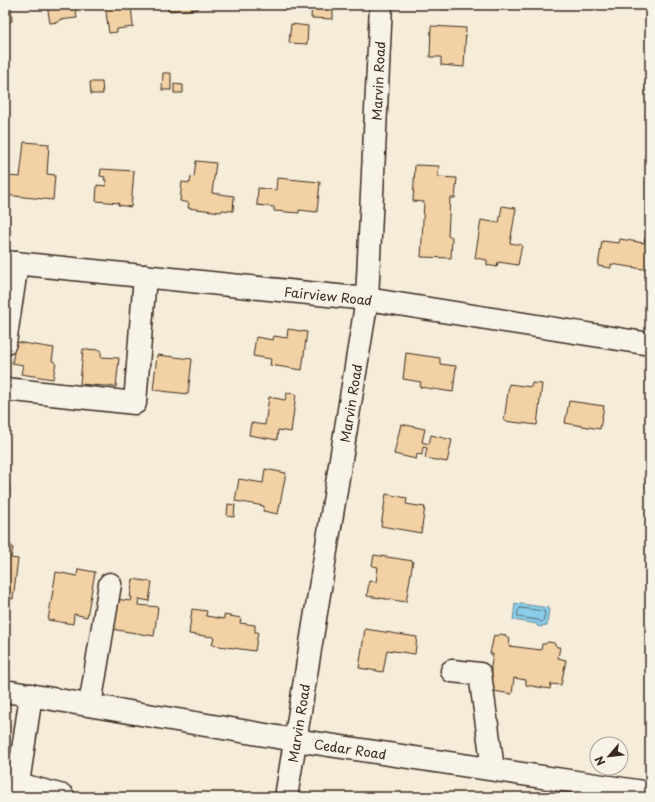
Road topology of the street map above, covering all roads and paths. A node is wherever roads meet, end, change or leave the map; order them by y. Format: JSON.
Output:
{"nodes":[{"id":1,"x":381,"y":5,"type":"edge"},
{"id":2,"x":11,"y":263,"type":"edge"},
{"id":3,"x":145,"y":276,"type":"junction"},
{"id":4,"x":367,"y":299,"type":"junction"},
{"id":5,"x":5,"y":343,"type":"edge"},
{"id":6,"x":650,"y":344,"type":"edge"},
{"id":7,"x":5,"y":389,"type":"edge"},
{"id":8,"x":110,"y":584,"type":"dead end"},
{"id":9,"x":452,"y":671,"type":"dead end"},
{"id":10,"x":5,"y":691,"type":"edge"},
{"id":11,"x":32,"y":695,"type":"junction"},
{"id":12,"x":90,"y":705,"type":"junction"},
{"id":13,"x":295,"y":740,"type":"junction"},
{"id":14,"x":493,"y":769,"type":"junction"},
{"id":15,"x":577,"y":789,"type":"edge"},
{"id":16,"x":17,"y":791,"type":"edge"},
{"id":17,"x":650,"y":793,"type":"edge"},
{"id":18,"x":63,"y":797,"type":"edge"},
{"id":19,"x":286,"y":797,"type":"edge"}],
"edges":[{"from":1,"to":4,"type":"street","name":"Marvin Road"},
{"from":2,"to":3,"type":"street","name":"Fairview Road"},
{"from":2,"to":5,"type":"street"},
{"from":3,"to":4,"type":"street","name":"Fairview Road"},
{"from":3,"to":7,"type":"street"},
{"from":4,"to":6,"type":"street","name":"Fairview Road"},
{"from":4,"to":13,"type":"street","name":"Marvin Road"},
{"from":8,"to":12,"type":"street"},
{"from":9,"to":14,"type":"street"},
{"from":10,"to":11,"type":"street","name":"Cedar Road"},
{"from":11,"to":12,"type":"street","name":"Cedar Road"},
{"from":11,"to":16,"type":"street"},
{"from":12,"to":13,"type":"street","name":"Cedar Road"},
{"from":13,"to":14,"type":"street","name":"Cedar Road"},
{"from":13,"to":19,"type":"street","name":"Marvin Road"},
{"from":14,"to":15,"type":"street","name":"Cedar Road"},
{"from":15,"to":17,"type":"street","name":"Cedar Road"},
{"from":16,"to":18,"type":"street"}]}
